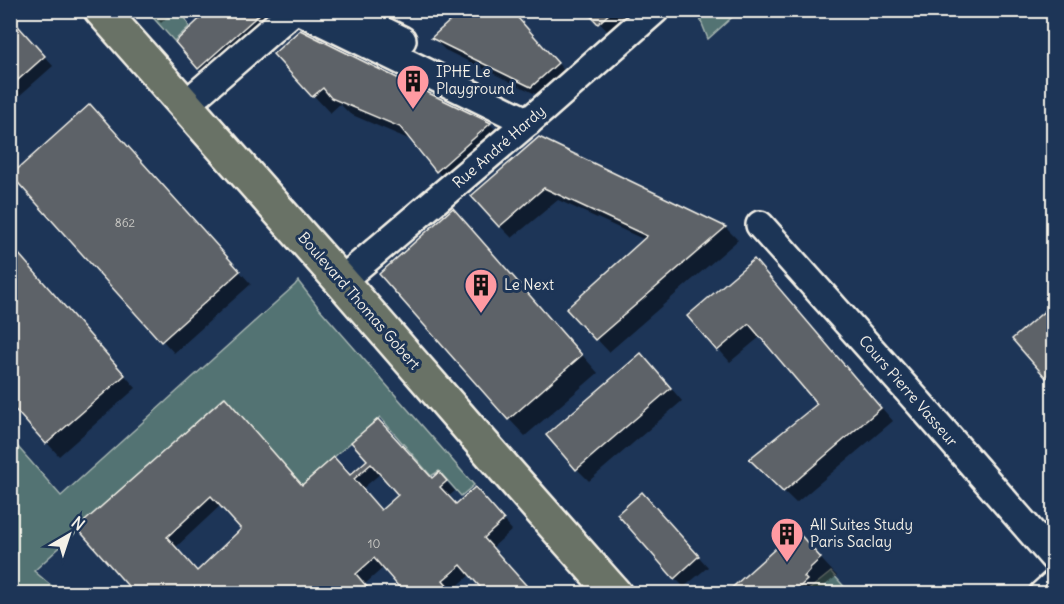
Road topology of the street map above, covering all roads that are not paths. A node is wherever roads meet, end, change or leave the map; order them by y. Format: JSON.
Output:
{"nodes":[{"id":1,"x":101,"y":10,"type":"edge"},
{"id":2,"x":296,"y":10,"type":"edge"},
{"id":3,"x":341,"y":10,"type":"edge"},
{"id":4,"x":655,"y":10,"type":"edge"},
{"id":5,"x":185,"y":105,"type":"junction"},
{"id":6,"x":536,"y":115,"type":"junction"},
{"id":7,"x":760,"y":225,"type":"dead end"},
{"id":8,"x":341,"y":280,"type":"junction"},
{"id":9,"x":1053,"y":558,"type":"edge"},
{"id":10,"x":615,"y":594,"type":"edge"}],
"edges":[{"from":1,"to":5,"type":"main road","name":"Boulevard Thomas Gobert"},
{"from":2,"to":5,"type":"street"},
{"from":2,"to":6,"type":"street"},
{"from":3,"to":6,"type":"street"},
{"from":4,"to":6,"type":"street","name":"Rue André Hardy"},
{"from":5,"to":8,"type":"main road","name":"Boulevard Thomas Gobert"},
{"from":6,"to":8,"type":"street","name":"Rue André Hardy"},
{"from":7,"to":9,"type":"street","name":"Cours Pierre Vasseur"},
{"from":8,"to":10,"type":"main road","name":"Boulevard Thomas Gobert"}]}
